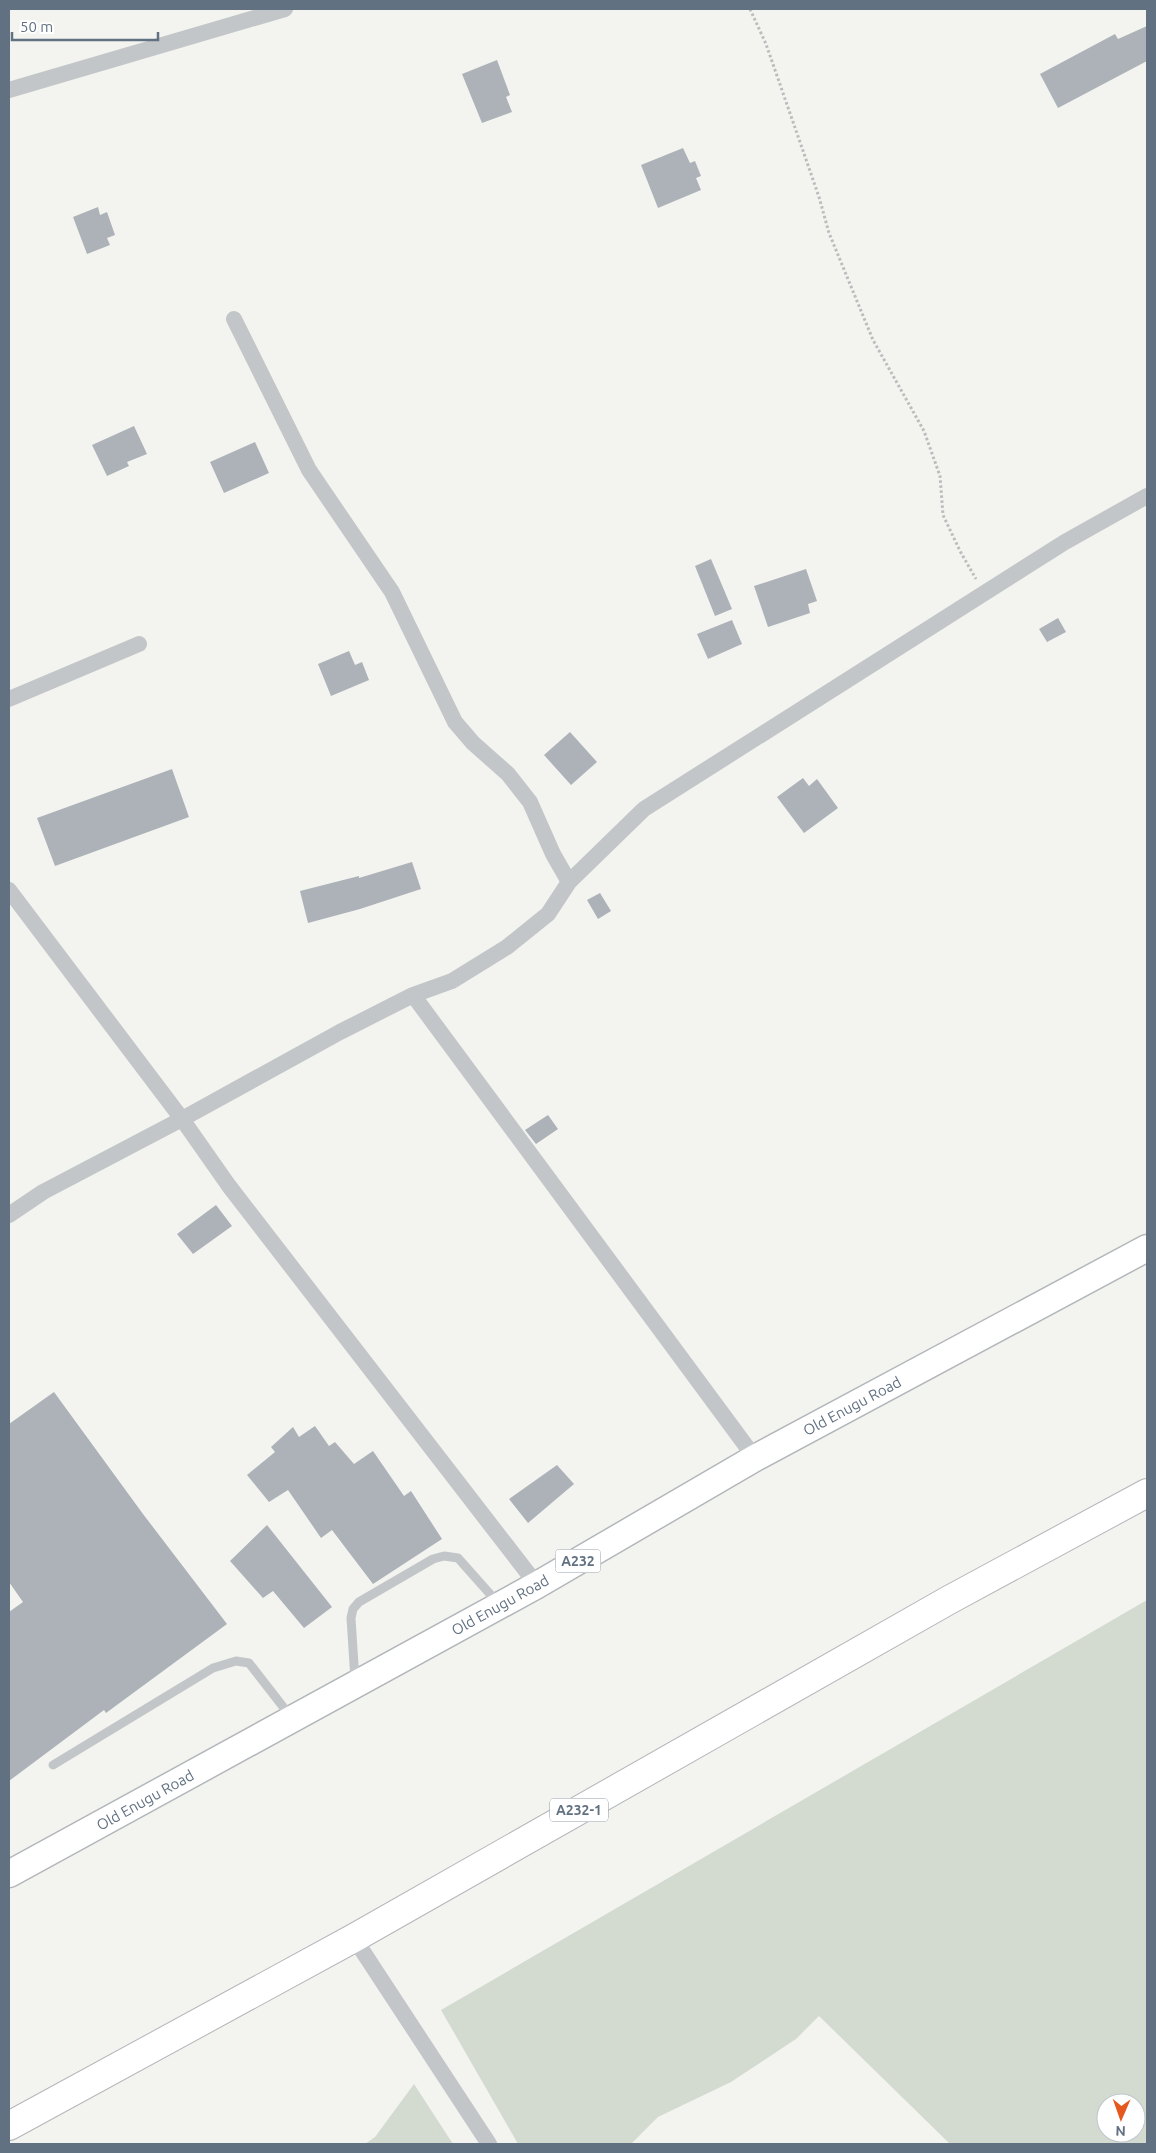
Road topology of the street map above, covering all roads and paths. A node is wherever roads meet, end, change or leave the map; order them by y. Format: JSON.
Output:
{"nodes":[{"id":1,"x":285,"y":9,"type":"edge"},
{"id":2,"x":750,"y":9,"type":"edge"},
{"id":3,"x":9,"y":90,"type":"edge"},
{"id":4,"x":234,"y":319,"type":"dead end"},
{"id":5,"x":1147,"y":496,"type":"edge"},
{"id":6,"x":990,"y":590,"type":"junction"},
{"id":7,"x":139,"y":644,"type":"dead end"},
{"id":8,"x":9,"y":699,"type":"edge"},
{"id":9,"x":569,"y":882,"type":"junction"},
{"id":10,"x":9,"y":890,"type":"edge"},
{"id":11,"x":413,"y":995,"type":"junction"},
{"id":12,"x":182,"y":1119,"type":"junction"},
{"id":13,"x":9,"y":1215,"type":"edge"},
{"id":14,"x":1147,"y":1248,"type":"edge"},
{"id":15,"x":755,"y":1458,"type":"junction"},
{"id":16,"x":1147,"y":1493,"type":"edge"},
{"id":17,"x":537,"y":1585,"type":"junction"},
{"id":18,"x":500,"y":1606,"type":"junction"},
{"id":19,"x":356,"y":1684,"type":"junction"},
{"id":20,"x":293,"y":1719,"type":"junction"},
{"id":21,"x":53,"y":1765,"type":"dead end"},
{"id":22,"x":9,"y":1874,"type":"edge"},
{"id":23,"x":354,"y":1938,"type":"junction"},
{"id":24,"x":9,"y":2126,"type":"edge"},
{"id":25,"x":489,"y":2144,"type":"edge"}],
"edges":[{"from":1,"to":3,"type":"street"},
{"from":2,"to":6,"type":"path"},
{"from":4,"to":9,"type":"street"},
{"from":5,"to":6,"type":"street"},
{"from":6,"to":9,"type":"street"},
{"from":7,"to":8,"type":"street"},
{"from":9,"to":11,"type":"street"},
{"from":10,"to":12,"type":"street"},
{"from":11,"to":12,"type":"street"},
{"from":11,"to":15,"type":"street"},
{"from":12,"to":13,"type":"street"},
{"from":12,"to":17,"type":"street"},
{"from":14,"to":15,"type":"main road","name":"Old Enugu Road","number":"A232"},
{"from":15,"to":17,"type":"main road","name":"Old Enugu Road","number":"A232"},
{"from":16,"to":23,"type":"highway","number":"A232-1"},
{"from":17,"to":18,"type":"main road","name":"Old Enugu Road","number":"A232"},
{"from":18,"to":19,"type":"main road","name":"Old Enugu Road","number":"A232"},
{"from":18,"to":19,"type":"lane"},
{"from":19,"to":20,"type":"main road","name":"Old Enugu Road","number":"A232"},
{"from":20,"to":21,"type":"lane"},
{"from":20,"to":22,"type":"main road","name":"Old Enugu Road","number":"A232"},
{"from":23,"to":24,"type":"highway","number":"A232-1"},
{"from":23,"to":25,"type":"street"}]}
